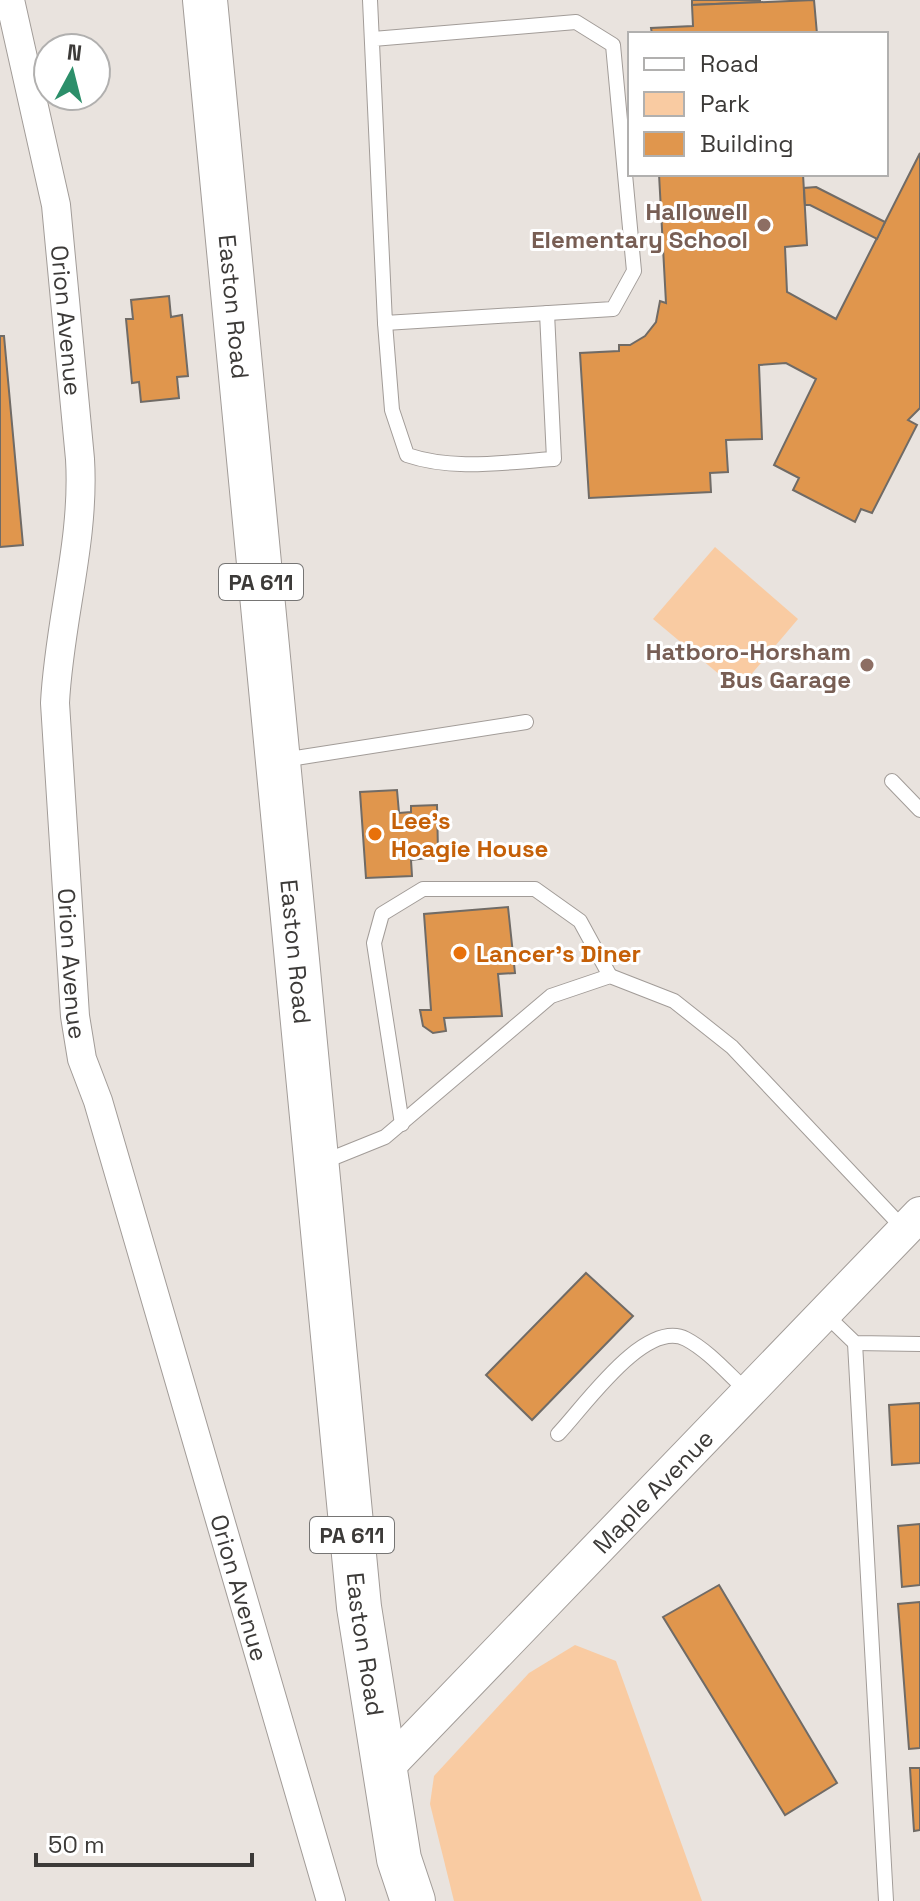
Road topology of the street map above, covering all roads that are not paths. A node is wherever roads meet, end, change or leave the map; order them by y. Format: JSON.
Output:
{"nodes":[{"id":1,"x":10,"y":0,"type":"edge"},
{"id":2,"x":205,"y":0,"type":"edge"},
{"id":3,"x":370,"y":0,"type":"edge"},
{"id":4,"x":373,"y":39,"type":"junction"},
{"id":5,"x":547,"y":313,"type":"junction"},
{"id":6,"x":385,"y":323,"type":"junction"},
{"id":7,"x":526,"y":722,"type":"dead end"},
{"id":8,"x":278,"y":761,"type":"junction"},
{"id":9,"x":892,"y":781,"type":"dead end"},
{"id":10,"x":920,"y":810,"type":"edge"},
{"id":11,"x":610,"y":976,"type":"junction"},
{"id":12,"x":402,"y":1124,"type":"junction"},
{"id":13,"x":316,"y":1165,"type":"junction"},
{"id":14,"x":912,"y":1222,"type":"edge"},
{"id":15,"x":825,"y":1314,"type":"junction"},
{"id":16,"x":855,"y":1343,"type":"junction"},
{"id":17,"x":920,"y":1344,"type":"edge"},
{"id":18,"x":749,"y":1392,"type":"junction"},
{"id":19,"x":558,"y":1434,"type":"dead end"},
{"id":20,"x":385,"y":1769,"type":"junction"},
{"id":21,"x":331,"y":1901,"type":"edge"},
{"id":22,"x":413,"y":1901,"type":"edge"},
{"id":23,"x":886,"y":1901,"type":"edge"}],
"edges":[{"from":1,"to":21,"type":"street","name":"Orion Avenue"},
{"from":2,"to":8,"type":"highway","name":"Easton Road","number":"PA 611"},
{"from":3,"to":4,"type":"lane"},
{"from":4,"to":5,"type":"lane"},
{"from":4,"to":6,"type":"lane"},
{"from":5,"to":6,"type":"lane"},
{"from":5,"to":6,"type":"lane"},
{"from":7,"to":8,"type":"lane"},
{"from":8,"to":13,"type":"highway","name":"Easton Road","number":"PA 611"},
{"from":9,"to":10,"type":"lane"},
{"from":11,"to":12,"type":"lane"},
{"from":11,"to":12,"type":"lane"},
{"from":11,"to":14,"type":"lane"},
{"from":12,"to":13,"type":"lane"},
{"from":13,"to":20,"type":"highway","name":"Easton Road","number":"PA 611"},
{"from":14,"to":15,"type":"street","name":"Maple Avenue"},
{"from":15,"to":16,"type":"lane"},
{"from":15,"to":18,"type":"street","name":"Maple Avenue"},
{"from":16,"to":17,"type":"lane"},
{"from":16,"to":23,"type":"lane"},
{"from":18,"to":19,"type":"lane"},
{"from":18,"to":20,"type":"street","name":"Maple Avenue"},
{"from":20,"to":22,"type":"highway","name":"Easton Road","number":"PA 611"}]}
